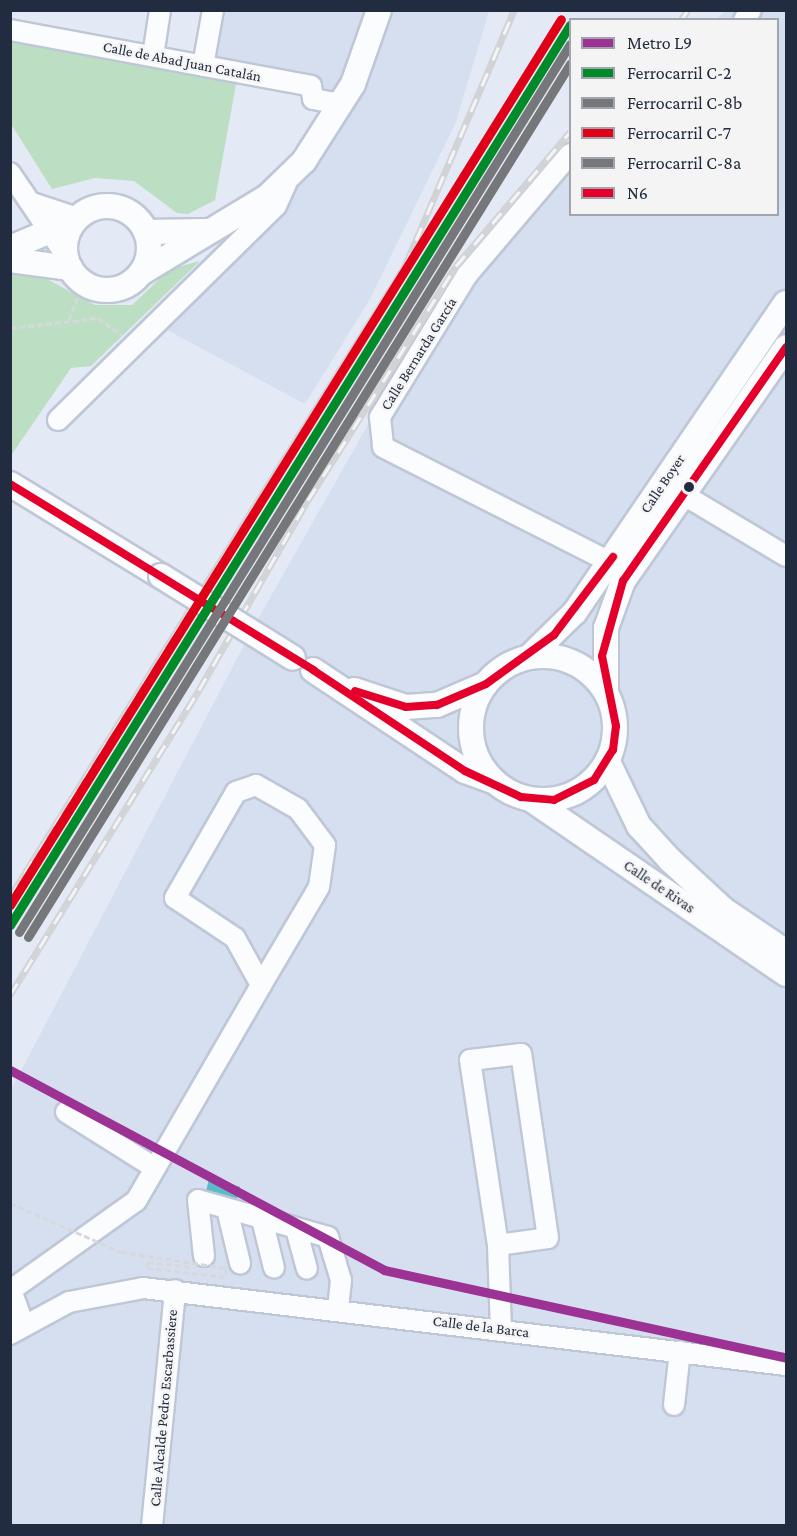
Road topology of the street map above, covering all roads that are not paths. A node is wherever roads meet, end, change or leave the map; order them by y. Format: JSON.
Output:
{"nodes":[{"id":1,"x":160,"y":10,"type":"edge"},
{"id":2,"x":213,"y":10,"type":"edge"},
{"id":3,"x":380,"y":10,"type":"edge"},
{"id":4,"x":10,"y":30,"type":"edge"},
{"id":5,"x":153,"y":56,"type":"junction"},
{"id":6,"x":203,"y":66,"type":"junction"},
{"id":7,"x":342,"y":104,"type":"junction"},
{"id":8,"x":569,"y":155,"type":"edge"},
{"id":9,"x":10,"y":173,"type":"edge"},
{"id":10,"x":289,"y":177,"type":"junction"},
{"id":11,"x":32,"y":203,"type":"junction"},
{"id":12,"x":76,"y":219,"type":"junction"},
{"id":13,"x":214,"y":230,"type":"junction"},
{"id":14,"x":146,"y":232,"type":"junction"},
{"id":15,"x":51,"y":233,"type":"junction"},
{"id":16,"x":15,"y":251,"type":"edge"},
{"id":17,"x":223,"y":254,"type":"junction"},
{"id":18,"x":67,"y":261,"type":"junction"},
{"id":19,"x":141,"y":273,"type":"junction"},
{"id":20,"x":786,"y":303,"type":"edge"},
{"id":21,"x":786,"y":347,"type":"edge"},
{"id":22,"x":58,"y":420,"type":"dead end"},
{"id":23,"x":10,"y":484,"type":"edge"},
{"id":24,"x":684,"y":495,"type":"junction"},
{"id":25,"x":786,"y":556,"type":"edge"},
{"id":26,"x":610,"y":562,"type":"junction"},
{"id":27,"x":529,"y":657,"type":"junction"},
{"id":28,"x":303,"y":664,"type":"junction"},
{"id":29,"x":486,"y":684,"type":"junction"},
{"id":30,"x":606,"y":690,"type":"junction"},
{"id":31,"x":608,"y":762,"type":"junction"},
{"id":32,"x":493,"y":781,"type":"junction"},
{"id":33,"x":532,"y":800,"type":"junction"},
{"id":34,"x":786,"y":952,"type":"edge"},
{"id":35,"x":786,"y":974,"type":"edge"},
{"id":36,"x":261,"y":985,"type":"junction"},
{"id":37,"x":66,"y":1112,"type":"dead end"},
{"id":38,"x":155,"y":1168,"type":"junction"},
{"id":39,"x":227,"y":1209,"type":"junction"},
{"id":40,"x":262,"y":1219,"type":"junction"},
{"id":41,"x":296,"y":1229,"type":"junction"},
{"id":42,"x":498,"y":1245,"type":"junction"},
{"id":43,"x":204,"y":1256,"type":"dead end"},
{"id":44,"x":234,"y":1268,"type":"road end"},
{"id":45,"x":274,"y":1268,"type":"dead end"},
{"id":46,"x":308,"y":1269,"type":"dead end"},
{"id":47,"x":175,"y":1290,"type":"junction"},
{"id":48,"x":338,"y":1309,"type":"junction"},
{"id":49,"x":17,"y":1328,"type":"edge"},
{"id":50,"x":501,"y":1329,"type":"junction"},
{"id":51,"x":680,"y":1351,"type":"junction"},
{"id":52,"x":786,"y":1365,"type":"edge"},
{"id":53,"x":674,"y":1405,"type":"dead end"},
{"id":54,"x":153,"y":1526,"type":"edge"}],
"edges":[{"from":1,"to":5,"type":"street"},
{"from":2,"to":6,"type":"street"},
{"from":3,"to":7,"type":"main road"},
{"from":4,"to":5,"type":"street","name":"Calle de Abad Juan Catalán"},
{"from":5,"to":6,"type":"street","name":"Calle de Abad Juan Catalán"},
{"from":6,"to":7,"type":"street","name":"Calle de Abad Juan Catalán"},
{"from":7,"to":10,"type":"main road"},
{"from":8,"to":26,"type":"street","name":"Calle Bernarda García"},
{"from":9,"to":11,"type":"street"},
{"from":10,"to":13,"type":"main road"},
{"from":10,"to":17,"type":"street"},
{"from":11,"to":12,"type":"street"},
{"from":11,"to":15,"type":"street"},
{"from":11,"to":16,"type":"street"},
{"from":12,"to":14,"type":"main road"},
{"from":12,"to":15,"type":"main road"},
{"from":12,"to":18,"type":"main road"},
{"from":13,"to":14,"type":"main road"},
{"from":13,"to":17,"type":"street"},
{"from":13,"to":19,"type":"main road"},
{"from":14,"to":19,"type":"main road"},
{"from":15,"to":16,"type":"main road"},
{"from":15,"to":18,"type":"street"},
{"from":16,"to":18,"type":"main road"},
{"from":17,"to":22,"type":"street"},
{"from":18,"to":19,"type":"main road"},
{"from":20,"to":26,"type":"main road","name":"Calle Boyer"},
{"from":21,"to":24,"type":"main road","name":"Calle Boyer"},
{"from":23,"to":28,"type":"main road","bridge":true},
{"from":24,"to":25,"type":"street"},
{"from":24,"to":30,"type":"main road","name":"Calle Boyer"},
{"from":26,"to":27,"type":"main road","name":"Calle Boyer"},
{"from":27,"to":29,"type":"main road"},
{"from":27,"to":30,"type":"main road"},
{"from":28,"to":29,"type":"main road"},
{"from":28,"to":32,"type":"main road"},
{"from":29,"to":32,"type":"main road"},
{"from":30,"to":31,"type":"main road"},
{"from":31,"to":33,"type":"main road"},
{"from":31,"to":34,"type":"main road","name":"Calle de Rivas"},
{"from":32,"to":33,"type":"main road"},
{"from":33,"to":35,"type":"main road","name":"Calle de Rivas"},
{"from":36,"to":36,"type":"street"},
{"from":36,"to":38,"type":"street"},
{"from":37,"to":38,"type":"street"},
{"from":38,"to":49,"type":"street"},
{"from":39,"to":40,"type":"street"},
{"from":39,"to":43,"type":"street"},
{"from":39,"to":44,"type":"street"},
{"from":40,"to":41,"type":"street"},
{"from":40,"to":45,"type":"street"},
{"from":41,"to":46,"type":"street"},
{"from":41,"to":48,"type":"street"},
{"from":42,"to":42,"type":"street"},
{"from":42,"to":50,"type":"street"},
{"from":47,"to":48,"type":"street","name":"Calle de la Barca"},
{"from":47,"to":49,"type":"street","name":"Calle de la Barca"},
{"from":47,"to":54,"type":"street","name":"Calle Alcalde Pedro Escarbassiere"},
{"from":48,"to":50,"type":"street","name":"Calle de la Barca"},
{"from":50,"to":51,"type":"street","name":"Calle de la Barca"},
{"from":51,"to":52,"type":"street","name":"Calle de la Barca"},
{"from":51,"to":53,"type":"street"}]}
